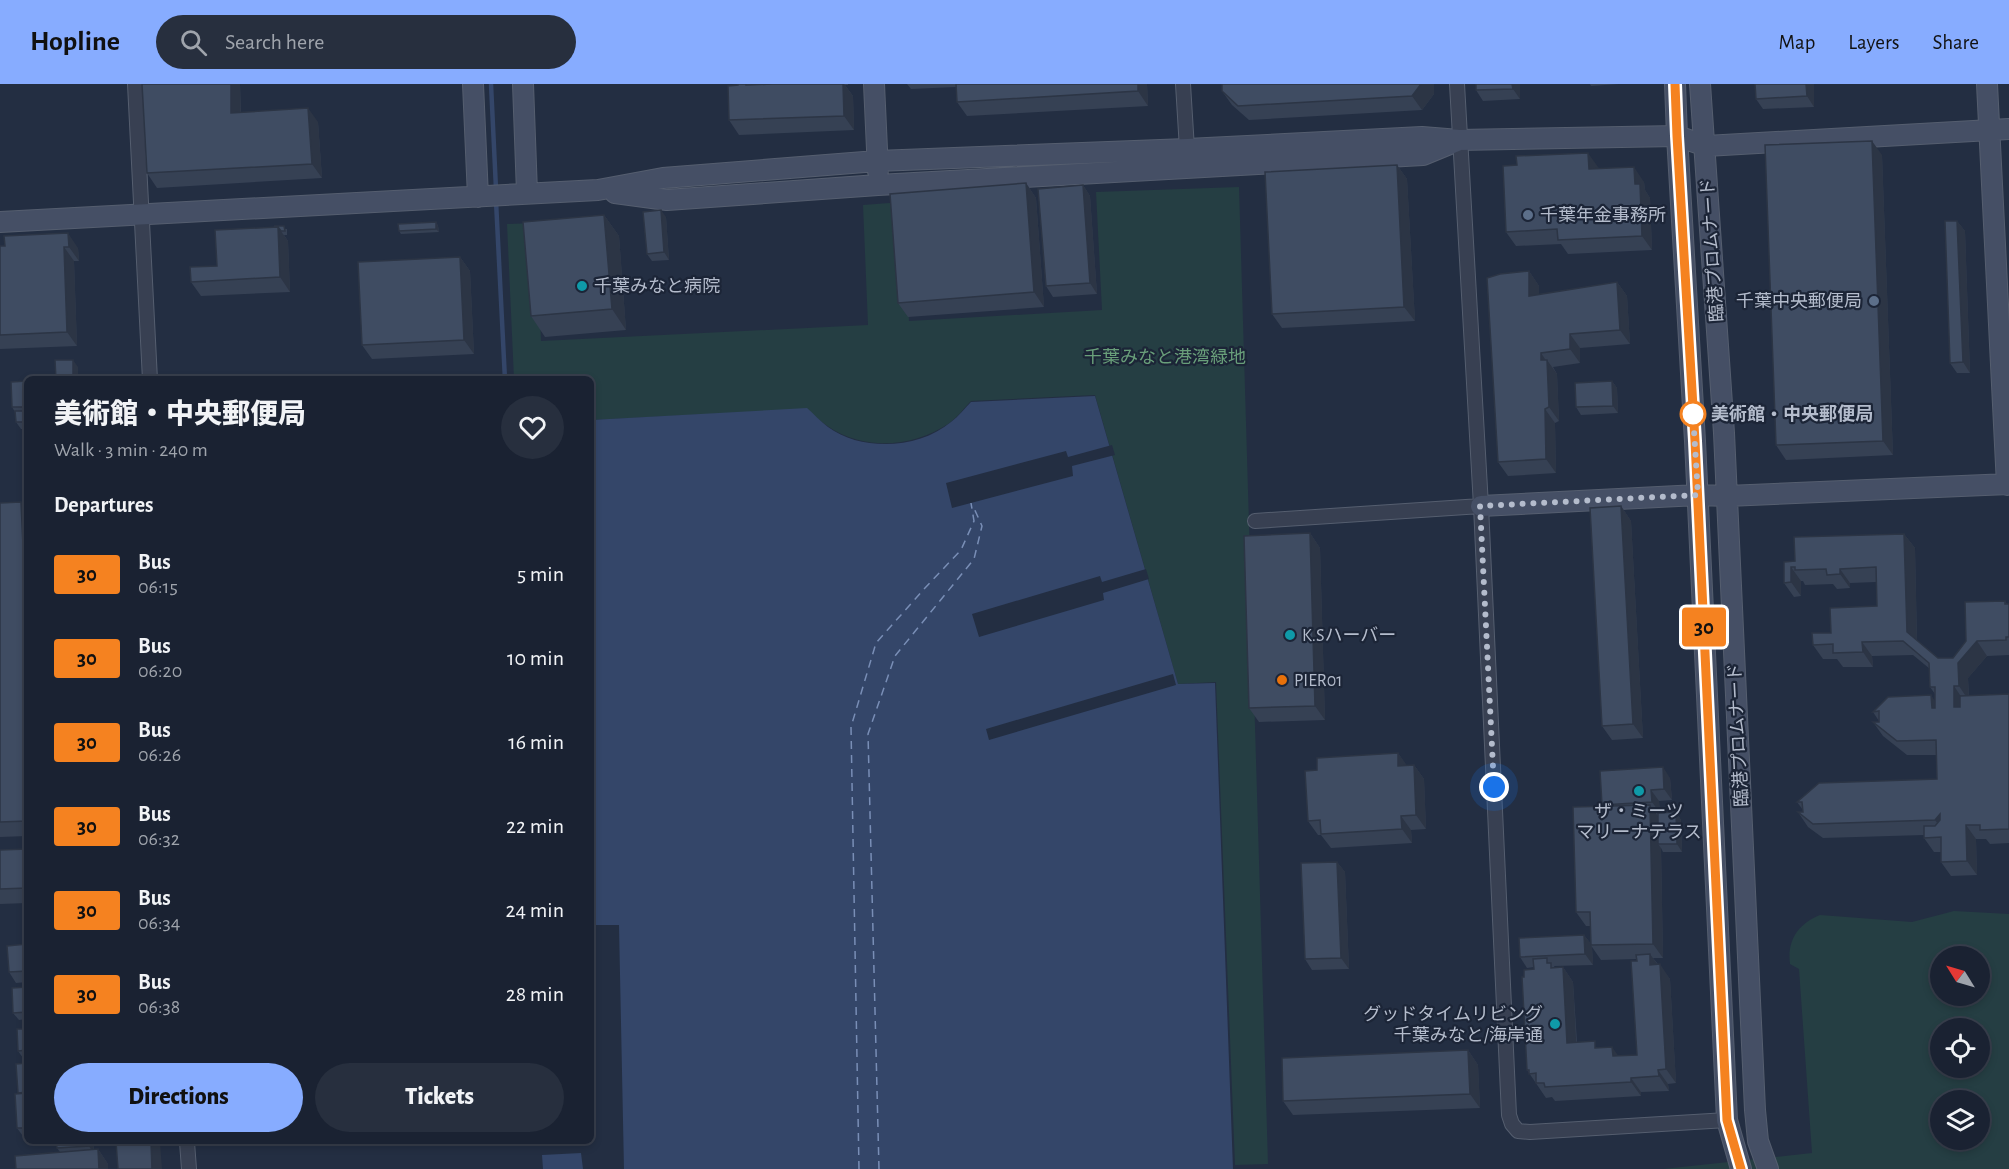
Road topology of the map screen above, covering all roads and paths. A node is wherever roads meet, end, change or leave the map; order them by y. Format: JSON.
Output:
{"nodes":[{"id":1,"x":135,"y":84,"type":"edge"},
{"id":2,"x":473,"y":84,"type":"edge"},
{"id":3,"x":523,"y":84,"type":"edge"},
{"id":4,"x":874,"y":84,"type":"edge"},
{"id":5,"x":1184,"y":84,"type":"edge"},
{"id":6,"x":1457,"y":84,"type":"edge"},
{"id":7,"x":1675,"y":84,"type":"edge"},
{"id":8,"x":1700,"y":84,"type":"edge"},
{"id":9,"x":1987,"y":84,"type":"edge"},
{"id":10,"x":1989,"y":129,"type":"junction"},
{"id":11,"x":2009,"y":129,"type":"edge"},
{"id":12,"x":1677,"y":136,"type":"junction"},
{"id":13,"x":1460,"y":140,"type":"junction"},
{"id":14,"x":1706,"y":146,"type":"junction"},
{"id":15,"x":1187,"y":149,"type":"junction"},
{"id":16,"x":877,"y":160,"type":"junction"},
{"id":17,"x":878,"y":185,"type":"junction"},
{"id":18,"x":598,"y":190,"type":"junction"},
{"id":19,"x":527,"y":193,"type":"junction"},
{"id":20,"x":482,"y":196,"type":"junction"},
{"id":21,"x":142,"y":215,"type":"junction"},
{"id":22,"x":0,"y":222,"type":"edge"},
{"id":23,"x":150,"y":376,"type":"edge"},
{"id":24,"x":2008,"y":484,"type":"edge"},
{"id":25,"x":1698,"y":495,"type":"junction"},
{"id":26,"x":1727,"y":496,"type":"junction"},
{"id":27,"x":1480,"y":506,"type":"junction"},
{"id":28,"x":1255,"y":521,"type":"dead end"},
{"id":29,"x":1727,"y":1120,"type":"junction"},
{"id":30,"x":187,"y":1144,"type":"edge"},
{"id":31,"x":189,"y":1169,"type":"edge"},
{"id":32,"x":1741,"y":1169,"type":"edge"},
{"id":33,"x":1768,"y":1169,"type":"edge"}],
"edges":[{"from":1,"to":21,"type":"street"},
{"from":2,"to":20,"type":"street"},
{"from":3,"to":19,"type":"street"},
{"from":4,"to":16,"type":"street"},
{"from":5,"to":15,"type":"street"},
{"from":6,"to":13,"type":"street"},
{"from":7,"to":12,"type":"street","name":"臨港プロムナード"},
{"from":8,"to":14,"type":"street","name":"臨港プロムナード"},
{"from":9,"to":10,"type":"street"},
{"from":10,"to":11,"type":"street"},
{"from":10,"to":14,"type":"street"},
{"from":10,"to":24,"type":"street"},
{"from":12,"to":13,"type":"street"},
{"from":12,"to":14,"type":"street"},
{"from":12,"to":25,"type":"street","name":"臨港プロムナード"},
{"from":13,"to":15,"type":"street"},
{"from":13,"to":17,"type":"street"},
{"from":13,"to":27,"type":"street"},
{"from":14,"to":26,"type":"street","name":"臨港プロムナード"},
{"from":15,"to":16,"type":"street"},
{"from":16,"to":17,"type":"street"},
{"from":16,"to":18,"type":"street"},
{"from":17,"to":18,"type":"street"},
{"from":18,"to":19,"type":"street"},
{"from":19,"to":20,"type":"street"},
{"from":20,"to":21,"type":"street"},
{"from":21,"to":22,"type":"street"},
{"from":21,"to":23,"type":"street"},
{"from":24,"to":26,"type":"street"},
{"from":25,"to":26,"type":"street"},
{"from":25,"to":27,"type":"street"},
{"from":25,"to":29,"type":"street","name":"臨港プロムナード"},
{"from":26,"to":33,"type":"street","name":"臨港プロムナード"},
{"from":27,"to":28,"type":"street"},
{"from":27,"to":29,"type":"street"},
{"from":29,"to":32,"type":"street","name":"臨港プロムナード"},
{"from":30,"to":31,"type":"street"}]}
